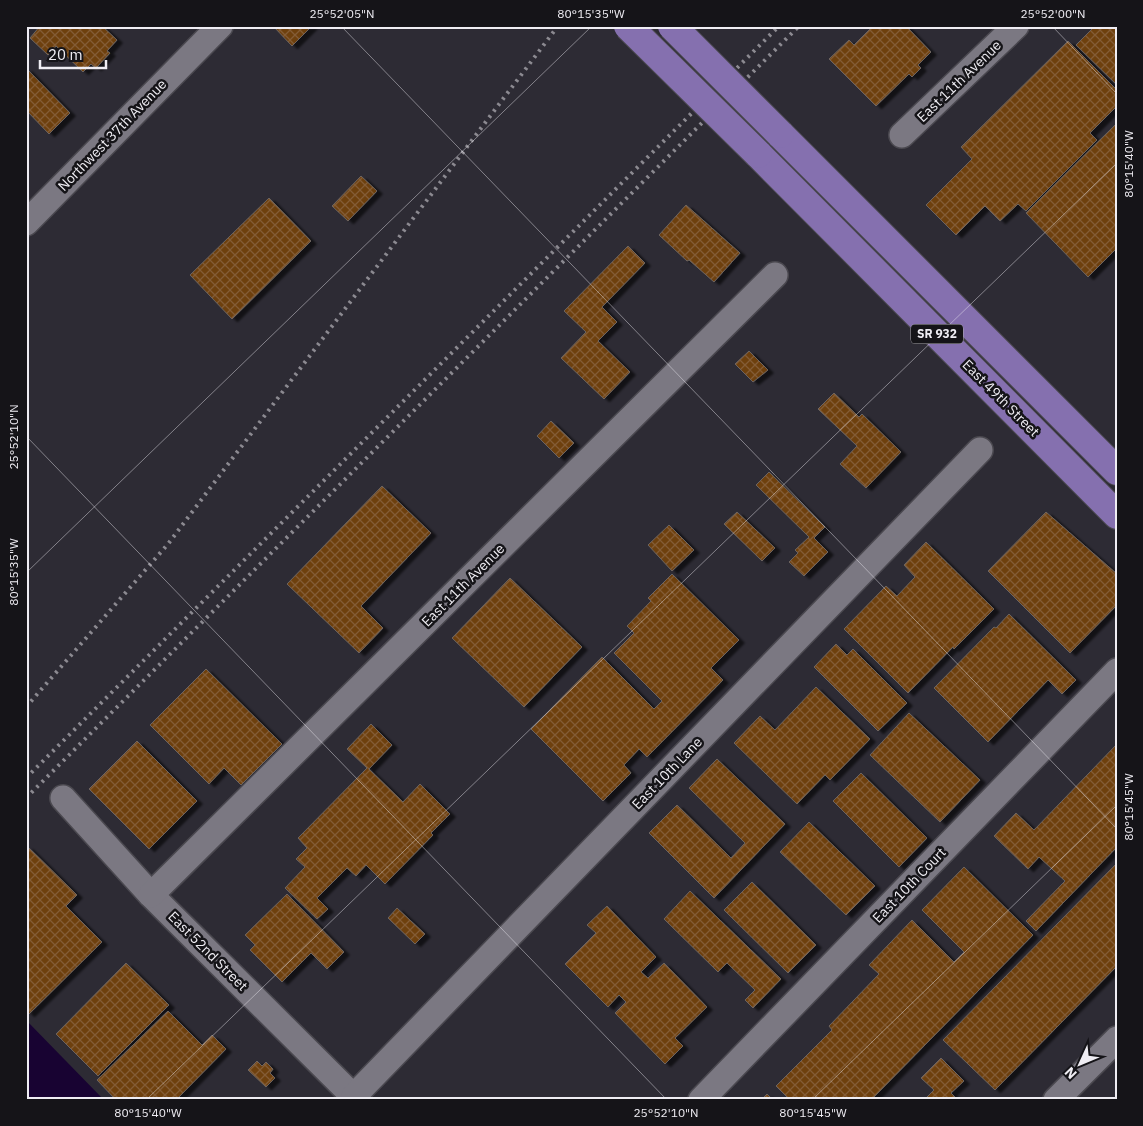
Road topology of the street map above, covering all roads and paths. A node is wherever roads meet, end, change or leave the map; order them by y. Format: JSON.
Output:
{"nodes":[{"id":1,"x":220,"y":26,"type":"edge"},
{"id":2,"x":628,"y":26,"type":"edge"},
{"id":3,"x":672,"y":26,"type":"edge"},
{"id":4,"x":1016,"y":26,"type":"edge"},
{"id":5,"x":902,"y":135,"type":"dead end"},
{"id":6,"x":26,"y":223,"type":"edge"},
{"id":7,"x":774,"y":275,"type":"dead end"},
{"id":8,"x":980,"y":450,"type":"dead end"},
{"id":9,"x":1117,"y":471,"type":"edge"},
{"id":10,"x":1117,"y":515,"type":"edge"},
{"id":11,"x":1117,"y":671,"type":"edge"},
{"id":12,"x":63,"y":798,"type":"dead end"},
{"id":13,"x":151,"y":895,"type":"junction"},
{"id":14,"x":1117,"y":1039,"type":"edge"},
{"id":15,"x":356,"y":1098,"type":"edge"},
{"id":16,"x":700,"y":1100,"type":"edge"},
{"id":17,"x":1056,"y":1100,"type":"edge"}],
"edges":[{"from":1,"to":6,"type":"street","name":"Northwest 37th Avenue"},
{"from":2,"to":10,"type":"main road","name":"East 49th Street","number":"SR 932","bridge":true},
{"from":3,"to":9,"type":"main road","number":"SR 932","bridge":true},
{"from":4,"to":5,"type":"street","name":"East 11th Avenue"},
{"from":7,"to":13,"type":"street","name":"East 11th Avenue"},
{"from":8,"to":15,"type":"street","name":"East 10th Lane"},
{"from":11,"to":16,"type":"street","name":"East 10th Court"},
{"from":12,"to":13,"type":"street","name":"East 52nd Street"},
{"from":13,"to":15,"type":"street","name":"East 52nd Street"},
{"from":14,"to":17,"type":"street"}]}
